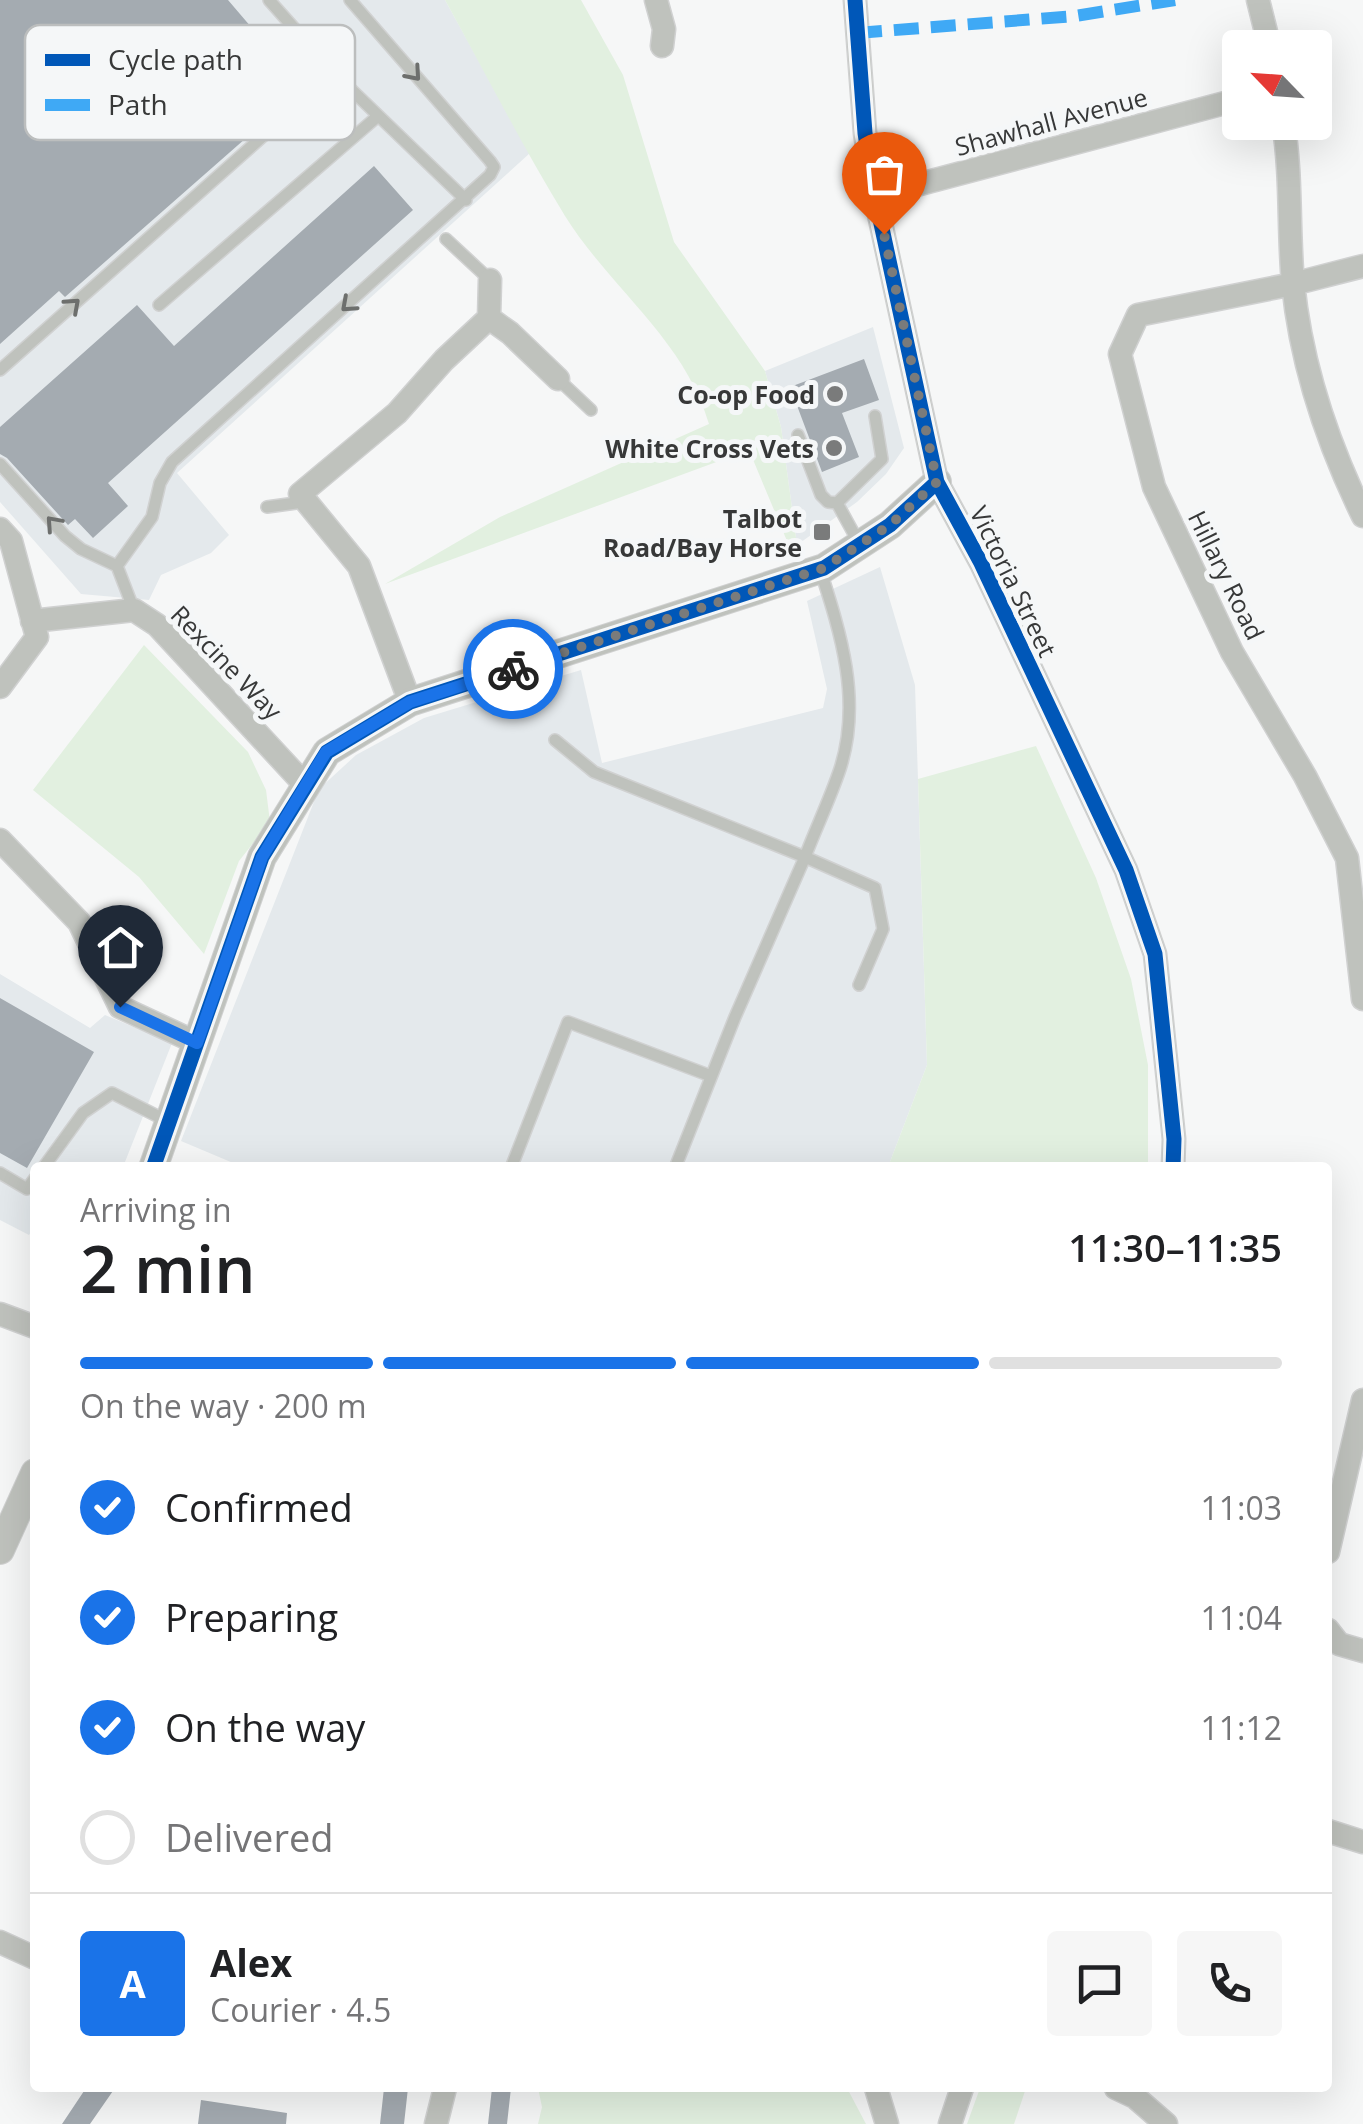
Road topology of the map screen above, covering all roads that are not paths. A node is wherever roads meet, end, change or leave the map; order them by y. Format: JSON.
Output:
{"nodes":[{"id":1,"x":269,"y":0,"type":"edge"},
{"id":2,"x":350,"y":0,"type":"edge"},
{"id":3,"x":656,"y":0,"type":"edge"},
{"id":4,"x":855,"y":0,"type":"edge"},
{"id":5,"x":1258,"y":0,"type":"edge"},
{"id":6,"x":291,"y":25,"type":"edge"},
{"id":7,"x":1266,"y":30,"type":"edge"},
{"id":8,"x":662,"y":46,"type":"dead end"},
{"id":9,"x":355,"y":94,"type":"edge"},
{"id":10,"x":1222,"y":104,"type":"edge"},
{"id":11,"x":378,"y":116,"type":"junction"},
{"id":12,"x":355,"y":136,"type":"edge"},
{"id":13,"x":259,"y":140,"type":"edge"},
{"id":14,"x":350,"y":140,"type":"edge"},
{"id":15,"x":1286,"y":140,"type":"edge"},
{"id":16,"x":875,"y":196,"type":"junction"},
{"id":17,"x":466,"y":200,"type":"junction"},
{"id":18,"x":446,"y":239,"type":"dead end"},
{"id":19,"x":1363,"y":266,"type":"edge"},
{"id":20,"x":490,"y":280,"type":"joint"},
{"id":21,"x":1294,"y":284,"type":"junction"},
{"id":22,"x":159,"y":305,"type":"dead end"},
{"id":23,"x":489,"y":318,"type":"junction"},
{"id":24,"x":0,"y":370,"type":"edge"},
{"id":25,"x":558,"y":379,"type":"joint"},
{"id":26,"x":591,"y":410,"type":"dead end"},
{"id":27,"x":875,"y":416,"type":"dead end"},
{"id":28,"x":798,"y":436,"type":"dead end"},
{"id":29,"x":0,"y":464,"type":"edge"},
{"id":30,"x":937,"y":482,"type":"junction"},
{"id":31,"x":300,"y":494,"type":"junction"},
{"id":32,"x":836,"y":503,"type":"junction"},
{"id":33,"x":267,"y":507,"type":"dead end"},
{"id":34,"x":1363,"y":516,"type":"edge"},
{"id":35,"x":0,"y":530,"type":"edge"},
{"id":36,"x":861,"y":546,"type":"junction"},
{"id":37,"x":118,"y":566,"type":"junction"},
{"id":38,"x":820,"y":569,"type":"junction"},
{"id":39,"x":134,"y":610,"type":"junction"},
{"id":40,"x":32,"y":621,"type":"junction"},
{"id":41,"x":484,"y":678,"type":"junction"},
{"id":42,"x":0,"y":686,"type":"edge"},
{"id":43,"x":410,"y":702,"type":"junction"},
{"id":44,"x":512,"y":702,"type":"dead end"},
{"id":45,"x":555,"y":740,"type":"dead end"},
{"id":46,"x":306,"y":786,"type":"junction"},
{"id":47,"x":0,"y":840,"type":"edge"},
{"id":48,"x":1355,"y":855,"type":"edge"},
{"id":49,"x":804,"y":857,"type":"junction"},
{"id":50,"x":859,"y":985,"type":"dead end"},
{"id":51,"x":1363,"y":999,"type":"edge"},
{"id":52,"x":197,"y":1043,"type":"junction"},
{"id":53,"x":711,"y":1076,"type":"junction"},
{"id":54,"x":169,"y":1122,"type":"junction"},
{"id":55,"x":47,"y":1162,"type":"edge"},
{"id":56,"x":155,"y":1162,"type":"edge"},
{"id":57,"x":513,"y":1162,"type":"edge"},
{"id":58,"x":677,"y":1162,"type":"edge"},
{"id":59,"x":1173,"y":1162,"type":"edge"},
{"id":60,"x":0,"y":1173,"type":"edge"},
{"id":61,"x":30,"y":1185,"type":"edge"},
{"id":62,"x":0,"y":1314,"type":"edge"},
{"id":63,"x":30,"y":1325,"type":"edge"},
{"id":64,"x":1363,"y":1400,"type":"edge"},
{"id":65,"x":30,"y":1484,"type":"edge"},
{"id":66,"x":1332,"y":1525,"type":"edge"},
{"id":67,"x":0,"y":1550,"type":"edge"},
{"id":68,"x":1332,"y":1635,"type":"edge"},
{"id":69,"x":1363,"y":1651,"type":"edge"},
{"id":70,"x":1332,"y":1832,"type":"edge"},
{"id":71,"x":1363,"y":1842,"type":"edge"},
{"id":72,"x":0,"y":1942,"type":"edge"},
{"id":73,"x":30,"y":1956,"type":"edge"},
{"id":74,"x":444,"y":2092,"type":"edge"},
{"id":75,"x":877,"y":2092,"type":"edge"},
{"id":76,"x":961,"y":2092,"type":"edge"},
{"id":77,"x":1124,"y":2092,"type":"edge"},
{"id":78,"x":436,"y":2124,"type":"edge"},
{"id":79,"x":887,"y":2124,"type":"edge"},
{"id":80,"x":950,"y":2124,"type":"edge"},
{"id":81,"x":1166,"y":2124,"type":"edge"}],
"edges":[{"from":1,"to":6,"type":"lane"},
{"from":2,"to":17,"type":"lane","one_way":true},
{"from":3,"to":8,"type":"street"},
{"from":4,"to":16,"type":"street","name":"Victoria Street"},
{"from":5,"to":7,"type":"street"},
{"from":9,"to":11,"type":"lane"},
{"from":10,"to":16,"type":"street","name":"Shawhall Avenue"},
{"from":11,"to":12,"type":"lane"},
{"from":11,"to":17,"type":"lane"},
{"from":24,"to":13,"type":"lane","one_way":true},
{"from":14,"to":22,"type":"lane"},
{"from":15,"to":21,"type":"street"},
{"from":16,"to":30,"type":"street","name":"Victoria Street"},
{"from":17,"to":37,"type":"lane","one_way":true},
{"from":18,"to":20,"type":"lane"},
{"from":19,"to":21,"type":"street"},
{"from":20,"to":23,"type":"street"},
{"from":21,"to":34,"type":"street"},
{"from":21,"to":48,"type":"street","name":"Hillary Road"},
{"from":23,"to":25,"type":"street"},
{"from":23,"to":31,"type":"street"},
{"from":25,"to":26,"type":"lane"},
{"from":27,"to":32,"type":"lane"},
{"from":28,"to":32,"type":"lane"},
{"from":37,"to":29,"type":"lane","one_way":true},
{"from":30,"to":36,"type":"street"},
{"from":30,"to":59,"type":"street","name":"Victoria Street"},
{"from":31,"to":33,"type":"lane"},
{"from":31,"to":43,"type":"street"},
{"from":32,"to":36,"type":"lane"},
{"from":35,"to":40,"type":"street"},
{"from":36,"to":38,"type":"street"},
{"from":37,"to":39,"type":"lane"},
{"from":38,"to":41,"type":"street"},
{"from":38,"to":49,"type":"lane"},
{"from":39,"to":40,"type":"street","name":"Rexcine Way"},
{"from":39,"to":46,"type":"street","name":"Rexcine Way"},
{"from":40,"to":42,"type":"street"},
{"from":41,"to":43,"type":"street"},
{"from":41,"to":44,"type":"lane"},
{"from":43,"to":46,"type":"street"},
{"from":45,"to":49,"type":"lane"},
{"from":46,"to":52,"type":"street"},
{"from":47,"to":52,"type":"street"},
{"from":48,"to":51,"type":"street","name":"Hillary Road"},
{"from":49,"to":50,"type":"lane"},
{"from":49,"to":53,"type":"lane"},
{"from":52,"to":54,"type":"street"},
{"from":53,"to":57,"type":"lane"},
{"from":53,"to":58,"type":"lane"},
{"from":54,"to":55,"type":"lane"},
{"from":54,"to":56,"type":"street"},
{"from":60,"to":61,"type":"lane"},
{"from":62,"to":63,"type":"street"},
{"from":64,"to":66,"type":"street"},
{"from":65,"to":67,"type":"street"},
{"from":68,"to":69,"type":"street"},
{"from":70,"to":71,"type":"street"},
{"from":72,"to":73,"type":"street"},
{"from":74,"to":78,"type":"street"},
{"from":75,"to":79,"type":"street"},
{"from":76,"to":80,"type":"street"},
{"from":77,"to":81,"type":"street"}]}
